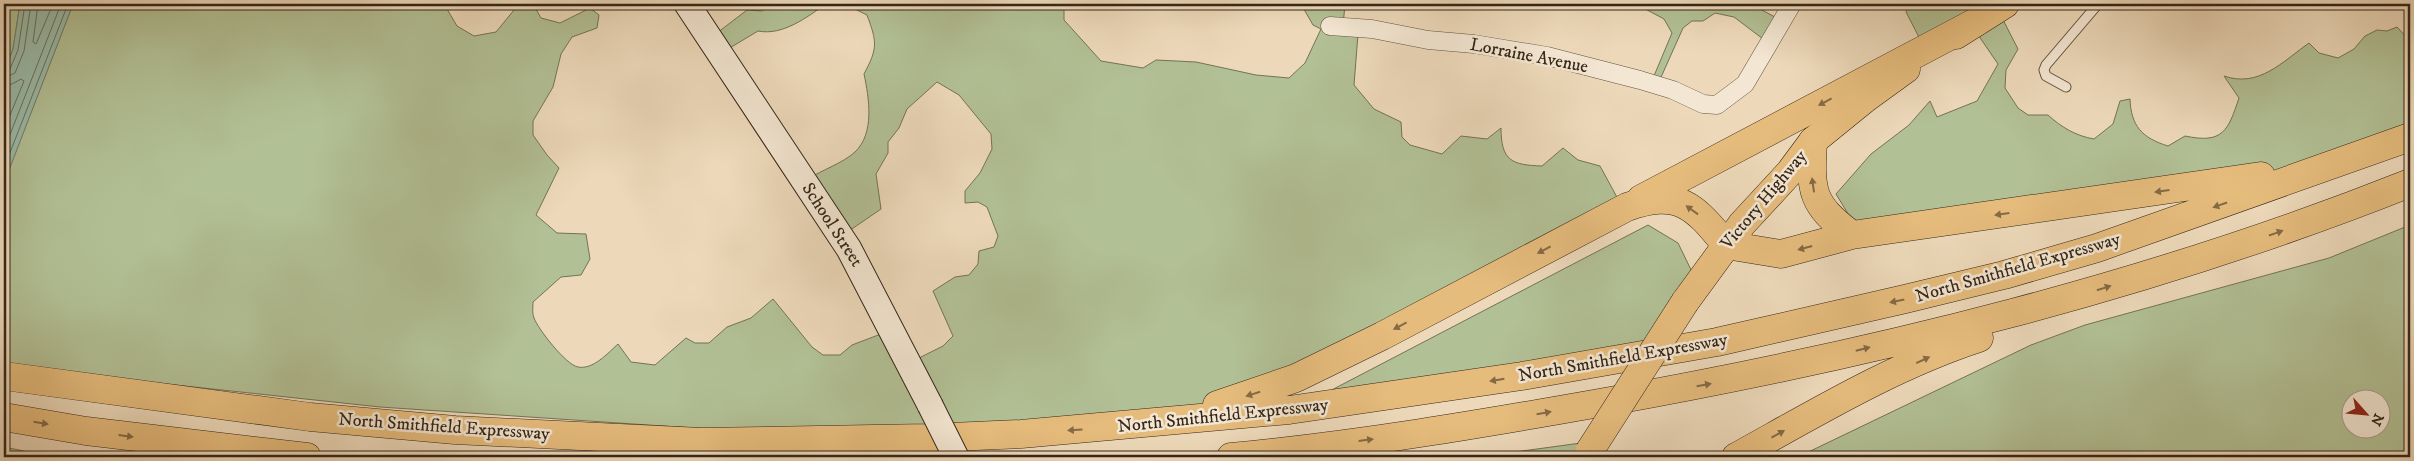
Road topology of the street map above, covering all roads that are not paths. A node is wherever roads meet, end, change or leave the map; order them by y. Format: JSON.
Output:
{"nodes":[{"id":1,"x":687,"y":4,"type":"edge"},
{"id":2,"x":1792,"y":4,"type":"edge"},
{"id":3,"x":2005,"y":4,"type":"edge"},
{"id":4,"x":2098,"y":4,"type":"edge"},
{"id":5,"x":1976,"y":22,"type":"junction"},
{"id":6,"x":1330,"y":26,"type":"dead end"},
{"id":7,"x":2066,"y":87,"type":"dead end"},
{"id":8,"x":2410,"y":137,"type":"edge"},
{"id":9,"x":1813,"y":142,"type":"junction"},
{"id":10,"x":2365,"y":154,"type":"junction"},
{"id":11,"x":2410,"y":183,"type":"edge"},
{"id":12,"x":1627,"y":207,"type":"junction"},
{"id":13,"x":1852,"y":235,"type":"junction"},
{"id":14,"x":1726,"y":245,"type":"junction"},
{"id":15,"x":2058,"y":302,"type":"junction"},
{"id":16,"x":4,"y":376,"type":"edge"},
{"id":17,"x":4,"y":417,"type":"edge"},
{"id":18,"x":1112,"y":427,"type":"junction"},
{"id":19,"x":178,"y":442,"type":"junction"},
{"id":20,"x":1587,"y":455,"type":"edge"},
{"id":21,"x":220,"y":457,"type":"edge"},
{"id":22,"x":307,"y":457,"type":"edge"},
{"id":23,"x":956,"y":457,"type":"edge"},
{"id":24,"x":1231,"y":457,"type":"edge"},
{"id":25,"x":1736,"y":457,"type":"edge"}],
"edges":[{"from":1,"to":23,"type":"street","name":"School Street","bridge":true},
{"from":2,"to":6,"type":"street","name":"Lorraine Avenue"},
{"from":3,"to":5,"type":"main road","name":"Victory Highway"},
{"from":4,"to":7,"type":"lane"},
{"from":5,"to":9,"type":"main road","name":"Victory Highway"},
{"from":5,"to":12,"type":"main road","one_way":true},
{"from":8,"to":10,"type":"main road","name":"North Smithfield Expressway"},
{"from":13,"to":9,"type":"main road","one_way":true},
{"from":9,"to":14,"type":"main road","name":"Victory Highway"},
{"from":10,"to":13,"type":"main road","one_way":true},
{"from":10,"to":18,"type":"main road","name":"North Smithfield Expressway","one_way":true},
{"from":15,"to":11,"type":"main road","one_way":true},
{"from":14,"to":12,"type":"main road","one_way":true},
{"from":12,"to":18,"type":"main road","one_way":true},
{"from":13,"to":14,"type":"main road","one_way":true},
{"from":14,"to":20,"type":"main road","name":"Victory Highway","bridge":true},
{"from":24,"to":15,"type":"main road","one_way":true},
{"from":25,"to":15,"type":"main road","one_way":true},
{"from":18,"to":16,"type":"main road","name":"North Smithfield Expressway","one_way":true},
{"from":17,"to":19,"type":"main road","one_way":true},
{"from":19,"to":21,"type":"main road"},
{"from":19,"to":22,"type":"main road"}]}
